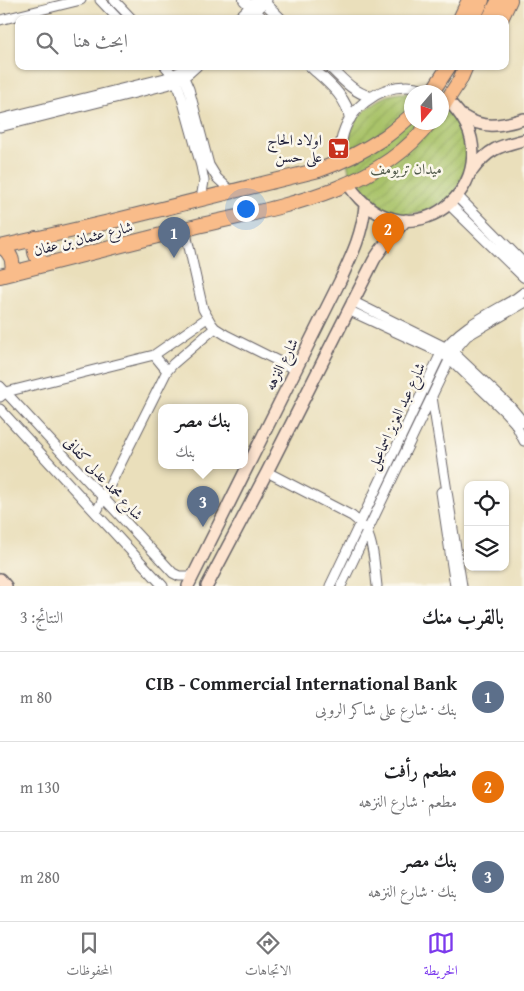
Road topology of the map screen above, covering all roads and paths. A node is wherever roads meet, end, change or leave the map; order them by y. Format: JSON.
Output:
{"nodes":[{"id":1,"x":80,"y":0,"type":"edge"},
{"id":2,"x":100,"y":0,"type":"edge"},
{"id":3,"x":114,"y":0,"type":"edge"},
{"id":4,"x":469,"y":0,"type":"edge"},
{"id":5,"x":482,"y":0,"type":"edge"},
{"id":6,"x":498,"y":0,"type":"edge"},
{"id":7,"x":510,"y":0,"type":"edge"},
{"id":8,"x":257,"y":3,"type":"edge"},
{"id":9,"x":20,"y":15,"type":"edge"},
{"id":10,"x":114,"y":15,"type":"edge"},
{"id":11,"x":128,"y":15,"type":"edge"},
{"id":12,"x":242,"y":15,"type":"edge"},
{"id":13,"x":250,"y":15,"type":"edge"},
{"id":14,"x":262,"y":15,"type":"edge"},
{"id":15,"x":275,"y":15,"type":"edge"},
{"id":16,"x":462,"y":15,"type":"edge"},
{"id":17,"x":474,"y":15,"type":"edge"},
{"id":18,"x":491,"y":15,"type":"edge"},
{"id":19,"x":503,"y":15,"type":"edge"},
{"id":20,"x":15,"y":16,"type":"edge"},
{"id":21,"x":0,"y":20,"type":"edge"},
{"id":22,"x":169,"y":70,"type":"edge"},
{"id":23,"x":183,"y":70,"type":"edge"},
{"id":24,"x":314,"y":70,"type":"edge"},
{"id":25,"x":332,"y":70,"type":"edge"},
{"id":26,"x":446,"y":70,"type":"edge"},
{"id":27,"x":464,"y":70,"type":"edge"},
{"id":28,"x":175,"y":79,"type":"junction"},
{"id":29,"x":437,"y":85,"type":"edge"},
{"id":30,"x":404,"y":88,"type":"edge"},
{"id":31,"x":449,"y":96,"type":"edge"},
{"id":32,"x":372,"y":97,"type":"junction"},
{"id":33,"x":449,"y":107,"type":"edge"},
{"id":34,"x":461,"y":115,"type":"junction"},
{"id":35,"x":0,"y":119,"type":"edge"},
{"id":36,"x":350,"y":119,"type":"junction"},
{"id":37,"x":524,"y":120,"type":"edge"},
{"id":38,"x":404,"y":121,"type":"edge"},
{"id":39,"x":502,"y":125,"type":"junction"},
{"id":40,"x":0,"y":127,"type":"edge"},
{"id":41,"x":422,"y":130,"type":"edge"},
{"id":42,"x":524,"y":134,"type":"edge"},
{"id":43,"x":524,"y":140,"type":"edge"},
{"id":44,"x":342,"y":162,"type":"junction"},
{"id":45,"x":471,"y":172,"type":"junction"},
{"id":46,"x":348,"y":184,"type":"junction"},
{"id":47,"x":232,"y":192,"type":"junction"},
{"id":48,"x":201,"y":199,"type":"junction"},
{"id":49,"x":454,"y":201,"type":"junction"},
{"id":50,"x":366,"y":206,"type":"junction"},
{"id":51,"x":406,"y":220,"type":"junction"},
{"id":52,"x":185,"y":229,"type":"junction"},
{"id":53,"x":36,"y":238,"type":"junction"},
{"id":54,"x":1,"y":247,"type":"edge"},
{"id":55,"x":46,"y":264,"type":"junction"},
{"id":56,"x":524,"y":264,"type":"edge"},
{"id":57,"x":6,"y":274,"type":"edge"},
{"id":58,"x":524,"y":277,"type":"edge"},
{"id":59,"x":524,"y":292,"type":"edge"},
{"id":60,"x":524,"y":303,"type":"edge"},
{"id":61,"x":350,"y":306,"type":"junction"},
{"id":62,"x":207,"y":318,"type":"junction"},
{"id":63,"x":216,"y":328,"type":"junction"},
{"id":64,"x":447,"y":352,"type":"junction"},
{"id":65,"x":154,"y":355,"type":"junction"},
{"id":66,"x":296,"y":370,"type":"junction"},
{"id":67,"x":167,"y":371,"type":"junction"},
{"id":68,"x":2,"y":392,"type":"edge"},
{"id":69,"x":432,"y":396,"type":"junction"},
{"id":70,"x":428,"y":405,"type":"junction"},
{"id":71,"x":0,"y":409,"type":"edge"},
{"id":72,"x":524,"y":423,"type":"edge"},
{"id":73,"x":524,"y":441,"type":"edge"},
{"id":74,"x":248,"y":466,"type":"edge"},
{"id":75,"x":246,"y":469,"type":"edge"},
{"id":76,"x":267,"y":472,"type":"junction"},
{"id":77,"x":103,"y":498,"type":"junction"},
{"id":78,"x":96,"y":513,"type":"junction"},
{"id":79,"x":360,"y":523,"type":"junction"},
{"id":80,"x":367,"y":532,"type":"junction"},
{"id":81,"x":0,"y":579,"type":"edge"},
{"id":82,"x":190,"y":581,"type":"edge"},
{"id":83,"x":6,"y":586,"type":"edge"},
{"id":84,"x":163,"y":586,"type":"edge"},
{"id":85,"x":207,"y":586,"type":"edge"},
{"id":86,"x":330,"y":586,"type":"edge"},
{"id":87,"x":341,"y":586,"type":"edge"},
{"id":88,"x":377,"y":586,"type":"edge"},
{"id":89,"x":456,"y":586,"type":"edge"},
{"id":90,"x":462,"y":586,"type":"edge"}],
"edges":[{"from":1,"to":9,"type":"street"},
{"from":2,"to":10,"type":"street"},
{"from":3,"to":11,"type":"street"},
{"from":4,"to":16,"type":"main road"},
{"from":5,"to":17,"type":"main road"},
{"from":6,"to":18,"type":"main road"},
{"from":7,"to":19,"type":"main road"},
{"from":8,"to":12,"type":"street"},
{"from":8,"to":13,"type":"street"},
{"from":8,"to":14,"type":"street"},
{"from":8,"to":15,"type":"street"},
{"from":20,"to":21,"type":"street"},
{"from":22,"to":28,"type":"street"},
{"from":23,"to":28,"type":"street"},
{"from":23,"to":47,"type":"street"},
{"from":24,"to":36,"type":"street"},
{"from":25,"to":32,"type":"street"},
{"from":26,"to":29,"type":"main road"},
{"from":27,"to":31,"type":"main road"},
{"from":28,"to":35,"type":"street"},
{"from":28,"to":40,"type":"street"},
{"from":28,"to":48,"type":"street"},
{"from":30,"to":32,"type":"street"},
{"from":32,"to":36,"type":"street"},
{"from":33,"to":34,"type":"main road"},
{"from":34,"to":39,"type":"main road"},
{"from":34,"to":45,"type":"main road"},
{"from":36,"to":44,"type":"street"},
{"from":37,"to":39,"type":"main road"},
{"from":38,"to":44,"type":"main road"},
{"from":39,"to":42,"type":"main road"},
{"from":41,"to":46,"type":"main road"},
{"from":43,"to":45,"type":"main road"},
{"from":44,"to":47,"type":"main road","name":"شارع عثمان بن عفان"},
{"from":45,"to":49,"type":"main road"},
{"from":46,"to":50,"type":"main road"},
{"from":46,"to":52,"type":"main road","name":"شارع عثمان بن عفان"},
{"from":47,"to":48,"type":"main road","name":"شارع عثمان بن عفان"},
{"from":48,"to":53,"type":"main road","name":"شارع عثمان بن عفان"},
{"from":49,"to":51,"type":"main road"},
{"from":49,"to":56,"type":"street"},
{"from":49,"to":58,"type":"street"},
{"from":50,"to":51,"type":"main road"},
{"from":50,"to":66,"type":"main road","name":"شارع النزهه"},
{"from":51,"to":61,"type":"main road"},
{"from":52,"to":55,"type":"main road","name":"شارع عثمان بن عفان"},
{"from":52,"to":62,"type":"street"},
{"from":53,"to":54,"type":"main road","name":"شارع عثمان بن عفان"},
{"from":53,"to":55,"type":"main road"},
{"from":54,"to":57,"type":"main road"},
{"from":55,"to":57,"type":"main road","name":"شارع عثمان بن عفان"},
{"from":59,"to":64,"type":"street","name":"شارع عبد العزيز اسماعيل"},
{"from":60,"to":64,"type":"street","name":"شارع عبد العزيز اسماعيل"},
{"from":61,"to":64,"type":"street"},
{"from":61,"to":76,"type":"main road"},
{"from":62,"to":63,"type":"street"},
{"from":62,"to":65,"type":"street"},
{"from":63,"to":66,"type":"street"},
{"from":63,"to":67,"type":"street"},
{"from":64,"to":69,"type":"street","name":"شارع عبد العزيز اسماعيل"},
{"from":64,"to":72,"type":"street"},
{"from":64,"to":73,"type":"street"},
{"from":64,"to":79,"type":"street","name":"شارع عبد العزيز اسماعيل"},
{"from":65,"to":67,"type":"street"},
{"from":65,"to":68,"type":"street"},
{"from":66,"to":74,"type":"main road","name":"شارع النزهه"},
{"from":67,"to":77,"type":"street"},
{"from":68,"to":77,"type":"street","name":"شارع محمد عدلى كفافى"},
{"from":69,"to":70,"type":"street","name":"شارع عبد العزيز اسماعيل"},
{"from":69,"to":90,"type":"street"},
{"from":70,"to":80,"type":"street","name":"شارع عبد العزيز اسماعيل"},
{"from":70,"to":89,"type":"street"},
{"from":71,"to":78,"type":"street","name":"شارع محمد عدلى كفافى"},
{"from":75,"to":82,"type":"main road","name":"شارع النزهه"},
{"from":76,"to":79,"type":"street"},
{"from":76,"to":85,"type":"main road"},
{"from":77,"to":78,"type":"street"},
{"from":77,"to":82,"type":"street","name":"شارع محمد عدلى كفافى"},
{"from":78,"to":84,"type":"street","name":"شارع محمد عدلى كفافى"},
{"from":79,"to":80,"type":"street"},
{"from":79,"to":86,"type":"street","name":"شارع عبد العزيز اسماعيل"},
{"from":80,"to":87,"type":"street","name":"شارع عبد العزيز اسماعيل"},
{"from":80,"to":88,"type":"street"},
{"from":81,"to":83,"type":"main road"}]}
